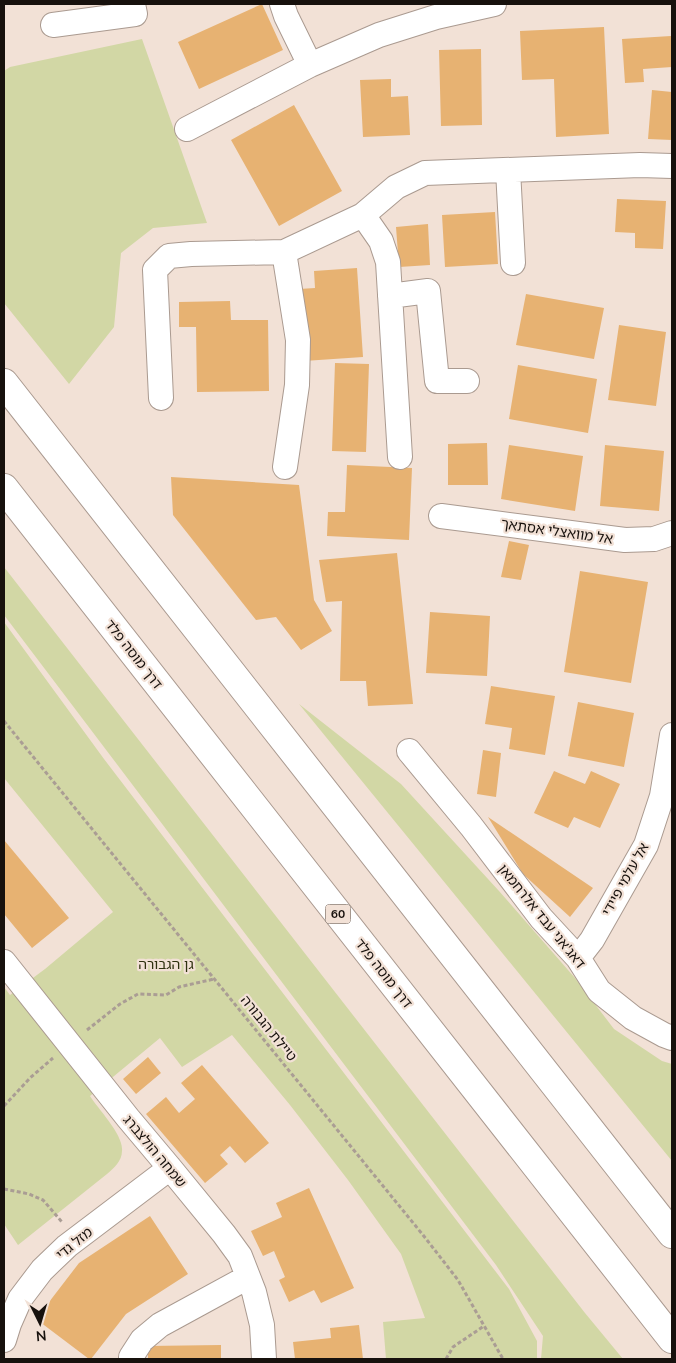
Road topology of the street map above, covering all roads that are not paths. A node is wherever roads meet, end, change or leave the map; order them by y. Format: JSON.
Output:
{"nodes":[{"id":1,"x":134,"y":4,"type":"edge"},
{"id":2,"x":282,"y":4,"type":"edge"},
{"id":3,"x":494,"y":4,"type":"edge"},
{"id":4,"x":53,"y":25,"type":"dead end"},
{"id":5,"x":310,"y":65,"type":"junction"},
{"id":6,"x":187,"y":129,"type":"dead end"},
{"id":7,"x":672,"y":166,"type":"edge"},
{"id":8,"x":508,"y":170,"type":"junction"},
{"id":9,"x":363,"y":215,"type":"junction"},
{"id":10,"x":284,"y":252,"type":"junction"},
{"id":11,"x":513,"y":263,"type":"dead end"},
{"id":12,"x":390,"y":296,"type":"junction"},
{"id":13,"x":466,"y":381,"type":"dead end"},
{"id":14,"x":4,"y":384,"type":"edge"},
{"id":15,"x":161,"y":398,"type":"dead end"},
{"id":16,"x":400,"y":457,"type":"dead end"},
{"id":17,"x":285,"y":467,"type":"dead end"},
{"id":18,"x":4,"y":488,"type":"edge"},
{"id":19,"x":441,"y":516,"type":"dead end"},
{"id":20,"x":672,"y":533,"type":"edge"},
{"id":21,"x":672,"y":735,"type":"edge"},
{"id":22,"x":409,"y":751,"type":"dead end"},
{"id":23,"x":578,"y":958,"type":"junction"},
{"id":24,"x":4,"y":962,"type":"edge"},
{"id":25,"x":672,"y":1038,"type":"edge"},
{"id":26,"x":170,"y":1168,"type":"junction"},
{"id":27,"x":672,"y":1234,"type":"edge"},
{"id":28,"x":248,"y":1277,"type":"junction"},
{"id":29,"x":672,"y":1339,"type":"edge"},
{"id":30,"x":4,"y":1340,"type":"edge"},
{"id":31,"x":131,"y":1359,"type":"edge"},
{"id":32,"x":264,"y":1359,"type":"edge"}],
"edges":[{"from":1,"to":4,"type":"street"},
{"from":2,"to":5,"type":"street"},
{"from":3,"to":5,"type":"street"},
{"from":5,"to":6,"type":"street"},
{"from":7,"to":8,"type":"street"},
{"from":8,"to":9,"type":"street"},
{"from":8,"to":11,"type":"street"},
{"from":9,"to":10,"type":"street"},
{"from":9,"to":12,"type":"street"},
{"from":10,"to":15,"type":"street"},
{"from":10,"to":17,"type":"street"},
{"from":12,"to":13,"type":"street"},
{"from":12,"to":16,"type":"street"},
{"from":14,"to":27,"type":"highway"},
{"from":18,"to":29,"type":"highway","name":"דרך מוסה פלד","number":"60"},
{"from":19,"to":20,"type":"street","name":"אל מוואצלי אסתאך"},
{"from":21,"to":23,"type":"street","name":"אל עלמי פיידי"},
{"from":22,"to":23,"type":"street","name":"דאג'אני עבד אלרחמאן"},
{"from":23,"to":25,"type":"street","name":"דאג'אני עבד אלרחמאן"},
{"from":24,"to":26,"type":"street","name":"שמחה הולצברג"},
{"from":26,"to":28,"type":"street","name":"שמחה הולצברג"},
{"from":26,"to":30,"type":"street","name":"מזל גדי"},
{"from":28,"to":31,"type":"street"},
{"from":28,"to":32,"type":"street","name":"שמחה הולצברג"}]}
